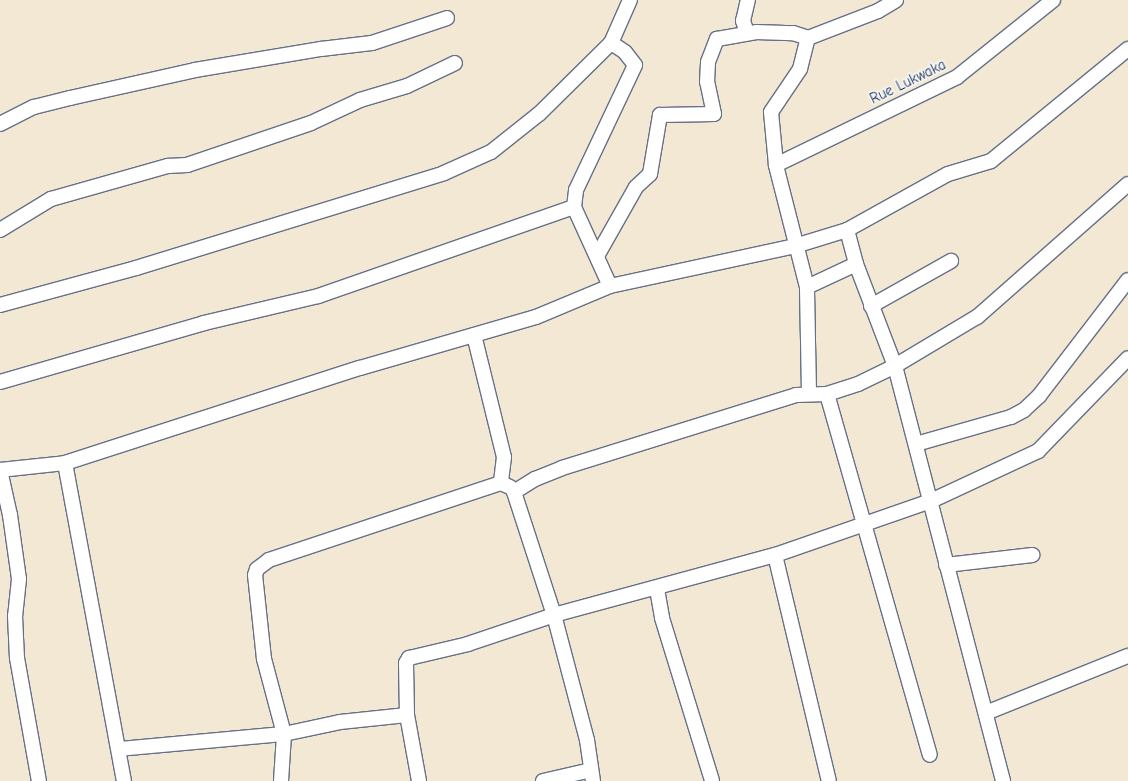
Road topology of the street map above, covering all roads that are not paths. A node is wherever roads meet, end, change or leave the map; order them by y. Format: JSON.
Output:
{"nodes":[{"id":1,"x":630,"y":0,"type":"edge"},
{"id":2,"x":748,"y":0,"type":"edge"},
{"id":3,"x":896,"y":0,"type":"edge"},
{"id":4,"x":1053,"y":0,"type":"edge"},
{"id":5,"x":447,"y":18,"type":"dead end"},
{"id":6,"x":747,"y":33,"type":"junction"},
{"id":7,"x":808,"y":38,"type":"junction"},
{"id":8,"x":611,"y":42,"type":"junction"},
{"id":9,"x":1128,"y":50,"type":"edge"},
{"id":10,"x":455,"y":63,"type":"dead end"},
{"id":11,"x":0,"y":124,"type":"edge"},
{"id":12,"x":776,"y":165,"type":"junction"},
{"id":13,"x":1128,"y":184,"type":"edge"},
{"id":14,"x":574,"y":207,"type":"junction"},
{"id":15,"x":0,"y":230,"type":"edge"},
{"id":16,"x":846,"y":230,"type":"junction"},
{"id":17,"x":795,"y":246,"type":"junction"},
{"id":18,"x":596,"y":256,"type":"junction"},
{"id":19,"x":951,"y":261,"type":"dead end"},
{"id":20,"x":856,"y":264,"type":"junction"},
{"id":21,"x":1128,"y":280,"type":"edge"},
{"id":22,"x":610,"y":286,"type":"junction"},
{"id":23,"x":807,"y":287,"type":"junction"},
{"id":24,"x":0,"y":305,"type":"edge"},
{"id":25,"x":871,"y":306,"type":"junction"},
{"id":26,"x":474,"y":335,"type":"junction"},
{"id":27,"x":1128,"y":358,"type":"edge"},
{"id":28,"x":894,"y":366,"type":"junction"},
{"id":29,"x":0,"y":382,"type":"edge"},
{"id":30,"x":809,"y":393,"type":"junction"},
{"id":31,"x":827,"y":394,"type":"junction"},
{"id":32,"x":916,"y":444,"type":"junction"},
{"id":33,"x":65,"y":462,"type":"junction"},
{"id":34,"x":0,"y":470,"type":"edge"},
{"id":35,"x":501,"y":483,"type":"junction"},
{"id":36,"x":514,"y":492,"type":"junction"},
{"id":37,"x":932,"y":501,"type":"junction"},
{"id":38,"x":863,"y":525,"type":"junction"},
{"id":39,"x":775,"y":555,"type":"junction"},
{"id":40,"x":1032,"y":555,"type":"dead end"},
{"id":41,"x":946,"y":565,"type":"junction"},
{"id":42,"x":657,"y":589,"type":"junction"},
{"id":43,"x":554,"y":616,"type":"junction"},
{"id":44,"x":1128,"y":656,"type":"edge"},
{"id":45,"x":986,"y":713,"type":"junction"},
{"id":46,"x":407,"y":714,"type":"junction"},
{"id":47,"x":284,"y":734,"type":"junction"},
{"id":48,"x":119,"y":749,"type":"junction"},
{"id":49,"x":930,"y":755,"type":"dead end"},
{"id":50,"x":592,"y":776,"type":"edge"},
{"id":51,"x":39,"y":781,"type":"edge"},
{"id":52,"x":124,"y":781,"type":"edge"},
{"id":53,"x":281,"y":781,"type":"edge"},
{"id":54,"x":419,"y":781,"type":"edge"},
{"id":55,"x":543,"y":781,"type":"edge"},
{"id":56,"x":712,"y":781,"type":"edge"},
{"id":57,"x":828,"y":781,"type":"edge"},
{"id":58,"x":1003,"y":781,"type":"edge"}],
"edges":[{"from":1,"to":8,"type":"street"},
{"from":2,"to":6,"type":"street"},
{"from":3,"to":7,"type":"street"},
{"from":4,"to":12,"type":"street","name":"Rue Lukwaka"},
{"from":5,"to":11,"type":"street"},
{"from":6,"to":7,"type":"street"},
{"from":6,"to":18,"type":"street"},
{"from":7,"to":12,"type":"street"},
{"from":8,"to":14,"type":"street"},
{"from":8,"to":24,"type":"street"},
{"from":9,"to":16,"type":"street"},
{"from":10,"to":15,"type":"street"},
{"from":12,"to":17,"type":"street"},
{"from":13,"to":28,"type":"street"},
{"from":14,"to":18,"type":"street"},
{"from":14,"to":29,"type":"street"},
{"from":16,"to":17,"type":"street"},
{"from":16,"to":20,"type":"street"},
{"from":17,"to":22,"type":"street"},
{"from":17,"to":23,"type":"street"},
{"from":18,"to":22,"type":"street"},
{"from":19,"to":25,"type":"street"},
{"from":20,"to":23,"type":"street"},
{"from":20,"to":25,"type":"street"},
{"from":21,"to":32,"type":"street"},
{"from":22,"to":26,"type":"street"},
{"from":23,"to":30,"type":"street"},
{"from":25,"to":28,"type":"street"},
{"from":26,"to":33,"type":"street"},
{"from":26,"to":35,"type":"street"},
{"from":27,"to":37,"type":"street"},
{"from":28,"to":31,"type":"street"},
{"from":28,"to":32,"type":"street"},
{"from":30,"to":31,"type":"street"},
{"from":30,"to":36,"type":"street"},
{"from":31,"to":38,"type":"street"},
{"from":32,"to":37,"type":"street"},
{"from":33,"to":34,"type":"street"},
{"from":33,"to":48,"type":"street"},
{"from":34,"to":51,"type":"street"},
{"from":35,"to":36,"type":"street"},
{"from":35,"to":47,"type":"street"},
{"from":36,"to":43,"type":"street"},
{"from":37,"to":38,"type":"street"},
{"from":37,"to":41,"type":"street"},
{"from":38,"to":39,"type":"street"},
{"from":38,"to":49,"type":"street"},
{"from":39,"to":42,"type":"street"},
{"from":39,"to":57,"type":"street"},
{"from":40,"to":41,"type":"street"},
{"from":41,"to":45,"type":"street"},
{"from":42,"to":43,"type":"street"},
{"from":42,"to":56,"type":"street"},
{"from":43,"to":46,"type":"street"},
{"from":43,"to":50,"type":"street"},
{"from":44,"to":45,"type":"street"},
{"from":45,"to":58,"type":"street"},
{"from":46,"to":47,"type":"street"},
{"from":46,"to":54,"type":"street"},
{"from":47,"to":48,"type":"street"},
{"from":47,"to":53,"type":"street"},
{"from":48,"to":52,"type":"street"},
{"from":50,"to":55,"type":"street"}]}
